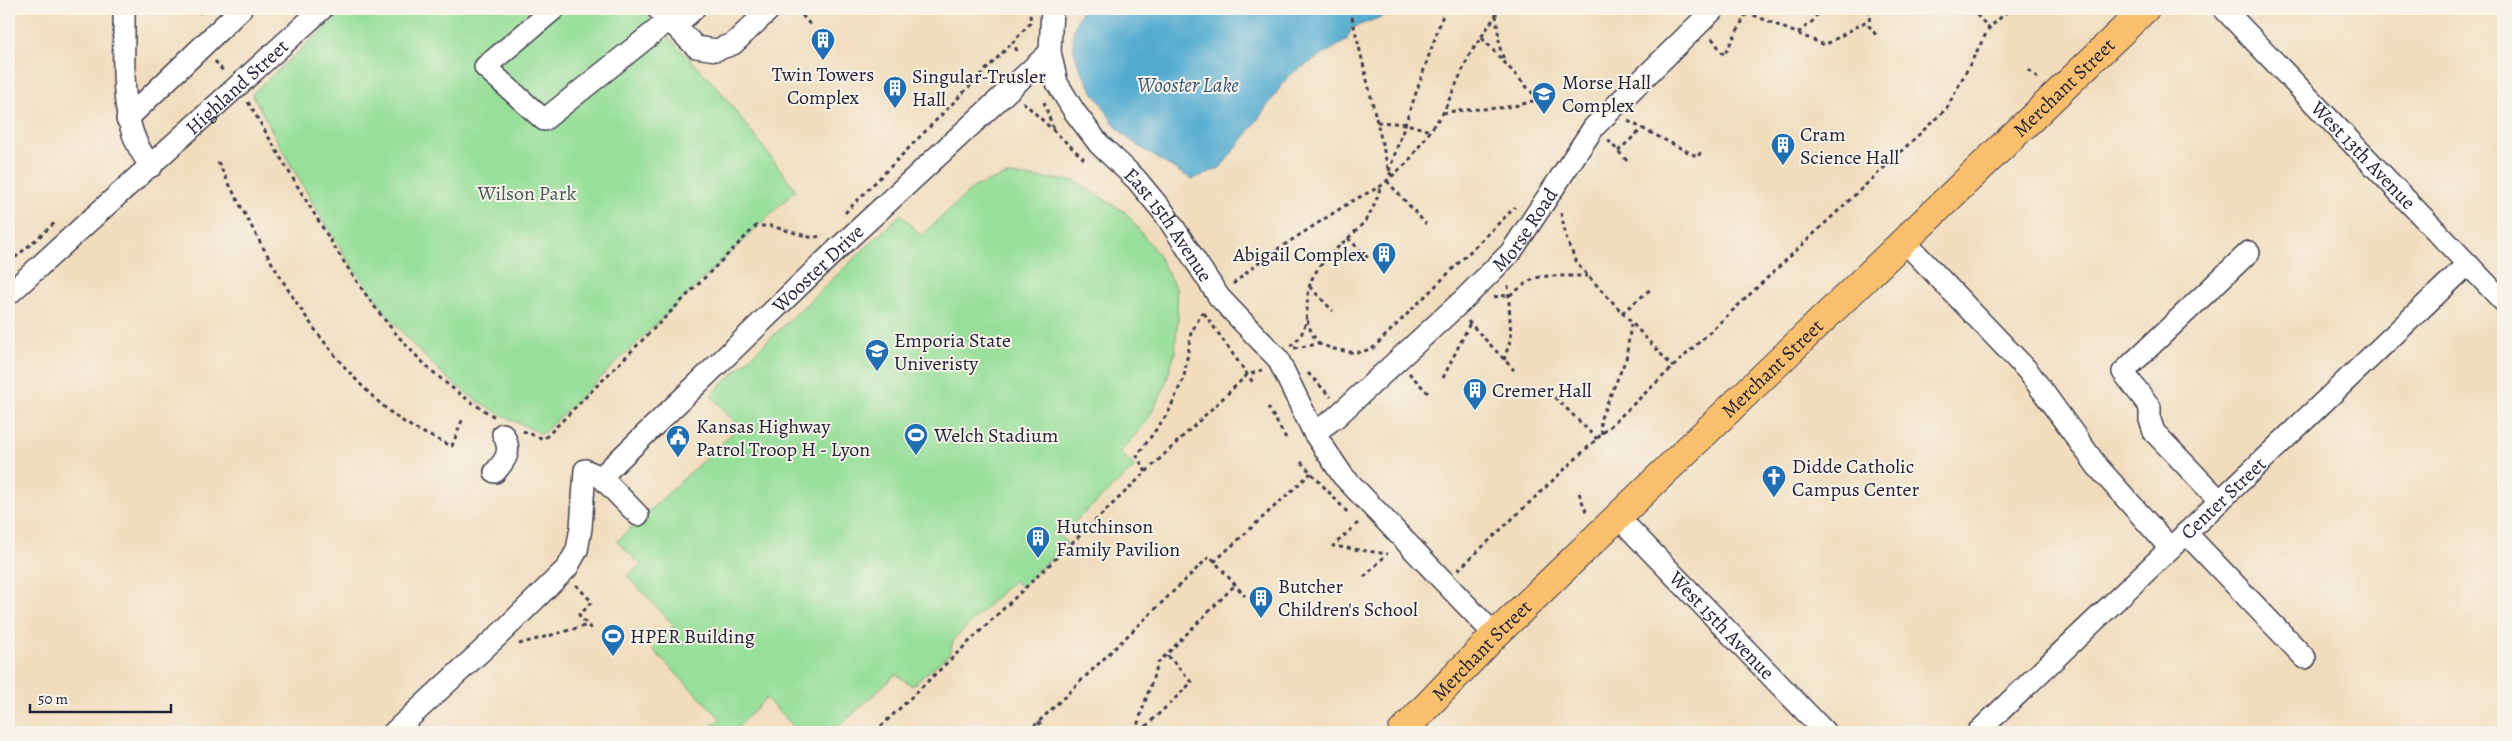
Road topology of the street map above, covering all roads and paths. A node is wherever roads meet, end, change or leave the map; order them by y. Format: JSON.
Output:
{"nodes":[{"id":1,"x":124,"y":9,"type":"edge"},
{"id":2,"x":194,"y":9,"type":"edge"},
{"id":3,"x":204,"y":9,"type":"edge"},
{"id":4,"x":240,"y":9,"type":"edge"},
{"id":5,"x":322,"y":9,"type":"edge"},
{"id":6,"x":554,"y":9,"type":"edge"},
{"id":7,"x":694,"y":9,"type":"edge"},
{"id":8,"x":770,"y":9,"type":"edge"},
{"id":9,"x":797,"y":9,"type":"edge"},
{"id":10,"x":1029,"y":9,"type":"edge"},
{"id":11,"x":1052,"y":9,"type":"edge"},
{"id":12,"x":1350,"y":9,"type":"edge"},
{"id":13,"x":1445,"y":9,"type":"edge"},
{"id":14,"x":1496,"y":9,"type":"edge"},
{"id":15,"x":1714,"y":9,"type":"edge"},
{"id":16,"x":1739,"y":9,"type":"edge"},
{"id":17,"x":1820,"y":9,"type":"edge"},
{"id":18,"x":1870,"y":9,"type":"edge"},
{"id":19,"x":1972,"y":9,"type":"edge"},
{"id":20,"x":2010,"y":9,"type":"edge"},
{"id":21,"x":2145,"y":9,"type":"edge"},
{"id":22,"x":2224,"y":9,"type":"edge"},
{"id":23,"x":1748,"y":10,"type":"edge"},
{"id":24,"x":1496,"y":15,"type":"junction"},
{"id":25,"x":668,"y":18,"type":"edge"},
{"id":26,"x":1870,"y":19,"type":"junction"},
{"id":27,"x":812,"y":27,"type":"dead end"},
{"id":28,"x":1989,"y":28,"type":"junction"},
{"id":29,"x":1993,"y":32,"type":"dead end"},
{"id":30,"x":1798,"y":34,"type":"junction"},
{"id":31,"x":1876,"y":35,"type":"dead end"},
{"id":32,"x":1710,"y":36,"type":"dead end"},
{"id":33,"x":1482,"y":38,"type":"junction"},
{"id":34,"x":1012,"y":42,"type":"junction"},
{"id":35,"x":1017,"y":51,"type":"dead end"},
{"id":36,"x":1050,"y":52,"type":"junction"},
{"id":37,"x":1506,"y":63,"type":"junction"},
{"id":38,"x":2029,"y":70,"type":"dead end"},
{"id":39,"x":2040,"y":81,"type":"dead end"},
{"id":40,"x":1016,"y":96,"type":"dead end"},
{"id":41,"x":246,"y":98,"type":"dead end"},
{"id":42,"x":1042,"y":98,"type":"dead end"},
{"id":43,"x":1443,"y":112,"type":"junction"},
{"id":44,"x":127,"y":119,"type":"junction"},
{"id":45,"x":1627,"y":120,"type":"dead end"},
{"id":46,"x":1377,"y":122,"type":"junction"},
{"id":47,"x":1407,"y":124,"type":"junction"},
{"id":48,"x":1643,"y":128,"type":"junction"},
{"id":49,"x":1054,"y":131,"type":"junction"},
{"id":50,"x":1430,"y":131,"type":"junction"},
{"id":51,"x":1601,"y":133,"type":"dead end"},
{"id":52,"x":1618,"y":151,"type":"junction"},
{"id":53,"x":1701,"y":151,"type":"dead end"},
{"id":54,"x":218,"y":162,"type":"dead end"},
{"id":55,"x":1087,"y":163,"type":"dead end"},
{"id":56,"x":1629,"y":163,"type":"dead end"},
{"id":57,"x":152,"y":166,"type":"junction"},
{"id":58,"x":1389,"y":172,"type":"junction"},
{"id":59,"x":1392,"y":176,"type":"junction"},
{"id":60,"x":1387,"y":181,"type":"junction"},
{"id":61,"x":1381,"y":186,"type":"junction"},
{"id":62,"x":1554,"y":190,"type":"junction"},
{"id":63,"x":1522,"y":200,"type":"dead end"},
{"id":64,"x":837,"y":220,"type":"dead end"},
{"id":65,"x":1426,"y":224,"type":"dead end"},
{"id":66,"x":823,"y":234,"type":"dead end"},
{"id":67,"x":1348,"y":238,"type":"junction"},
{"id":68,"x":1905,"y":242,"type":"junction"},
{"id":69,"x":2249,"y":252,"type":"dead end"},
{"id":70,"x":1370,"y":260,"type":"dead end"},
{"id":71,"x":2468,"y":264,"type":"junction"},
{"id":72,"x":1588,"y":276,"type":"junction"},
{"id":73,"x":1507,"y":282,"type":"dead end"},
{"id":74,"x":1310,"y":286,"type":"junction"},
{"id":75,"x":1229,"y":288,"type":"dead end"},
{"id":76,"x":1652,"y":288,"type":"dead end"},
{"id":77,"x":9,"y":294,"type":"edge"},
{"id":78,"x":1510,"y":296,"type":"junction"},
{"id":79,"x":1490,"y":298,"type":"dead end"},
{"id":80,"x":2503,"y":301,"type":"edge"},
{"id":81,"x":1198,"y":303,"type":"dead end"},
{"id":82,"x":1203,"y":310,"type":"junction"},
{"id":83,"x":1333,"y":310,"type":"dead end"},
{"id":84,"x":1622,"y":313,"type":"junction"},
{"id":85,"x":1463,"y":315,"type":"dead end"},
{"id":86,"x":1307,"y":320,"type":"junction"},
{"id":87,"x":1470,"y":323,"type":"junction"},
{"id":88,"x":1632,"y":323,"type":"junction"},
{"id":89,"x":1319,"y":344,"type":"junction"},
{"id":90,"x":1504,"y":360,"type":"junction"},
{"id":91,"x":1673,"y":367,"type":"junction"},
{"id":92,"x":1405,"y":368,"type":"dead end"},
{"id":93,"x":1265,"y":369,"type":"dead end"},
{"id":94,"x":1306,"y":370,"type":"dead end"},
{"id":95,"x":1514,"y":370,"type":"dead end"},
{"id":96,"x":1247,"y":375,"type":"junction"},
{"id":97,"x":1443,"y":378,"type":"dead end"},
{"id":98,"x":1254,"y":384,"type":"dead end"},
{"id":99,"x":1428,"y":393,"type":"dead end"},
{"id":100,"x":1555,"y":397,"type":"dead end"},
{"id":101,"x":1268,"y":407,"type":"dead end"},
{"id":102,"x":463,"y":418,"type":"dead end"},
{"id":103,"x":1335,"y":418,"type":"junction"},
{"id":104,"x":508,"y":428,"type":"junction"},
{"id":105,"x":1314,"y":433,"type":"junction"},
{"id":106,"x":1602,"y":435,"type":"junction"},
{"id":107,"x":1286,"y":438,"type":"dead end"},
{"id":108,"x":1597,"y":439,"type":"junction"},
{"id":109,"x":496,"y":472,"type":"dead end"},
{"id":110,"x":1146,"y":472,"type":"junction"},
{"id":111,"x":593,"y":473,"type":"junction"},
{"id":112,"x":1311,"y":473,"type":"dead end"},
{"id":113,"x":1579,"y":493,"type":"dead end"},
{"id":114,"x":2220,"y":501,"type":"junction"},
{"id":115,"x":638,"y":515,"type":"dead end"},
{"id":116,"x":1618,"y":517,"type":"junction"},
{"id":117,"x":1591,"y":518,"type":"dead end"},
{"id":118,"x":1358,"y":523,"type":"dead end"},
{"id":119,"x":2186,"y":534,"type":"junction"},
{"id":120,"x":2170,"y":548,"type":"junction"},
{"id":121,"x":1214,"y":562,"type":"junction"},
{"id":122,"x":1451,"y":564,"type":"dead end"},
{"id":123,"x":563,"y":572,"type":"junction"},
{"id":124,"x":1364,"y":577,"type":"dead end"},
{"id":125,"x":1235,"y":585,"type":"junction"},
{"id":126,"x":1246,"y":596,"type":"dead end"},
{"id":127,"x":588,"y":625,"type":"junction"},
{"id":128,"x":592,"y":630,"type":"dead end"},
{"id":129,"x":502,"y":632,"type":"junction"},
{"id":130,"x":1496,"y":635,"type":"junction"},
{"id":131,"x":1166,"y":654,"type":"junction"},
{"id":132,"x":2305,"y":658,"type":"dead end"},
{"id":133,"x":1038,"y":722,"type":"junction"},
{"id":134,"x":394,"y":732,"type":"edge"},
{"id":135,"x":875,"y":732,"type":"edge"},
{"id":136,"x":1028,"y":732,"type":"edge"},
{"id":137,"x":1048,"y":732,"type":"edge"},
{"id":138,"x":1135,"y":732,"type":"edge"},
{"id":139,"x":1140,"y":732,"type":"edge"},
{"id":140,"x":1402,"y":732,"type":"edge"},
{"id":141,"x":1825,"y":732,"type":"edge"},
{"id":142,"x":1978,"y":732,"type":"edge"}],
"edges":[{"from":1,"to":44,"type":"street"},
{"from":2,"to":3,"type":"path"},
{"from":4,"to":44,"type":"street"},
{"from":5,"to":57,"type":"street","name":"Highland Street"},
{"from":6,"to":25,"type":"street"},
{"from":7,"to":25,"type":"street"},
{"from":8,"to":25,"type":"street"},
{"from":9,"to":27,"type":"path"},
{"from":10,"to":34,"type":"path"},
{"from":11,"to":36,"type":"street","name":"East 15th Avenue"},
{"from":12,"to":46,"type":"path"},
{"from":13,"to":47,"type":"path"},
{"from":14,"to":24,"type":"path"},
{"from":15,"to":62,"type":"street","name":"Morse Road"},
{"from":16,"to":23,"type":"path"},
{"from":17,"to":30,"type":"path"},
{"from":18,"to":26,"type":"path"},
{"from":19,"to":28,"type":"path"},
{"from":20,"to":28,"type":"path"},
{"from":21,"to":68,"type":"main road","name":"Merchant Street"},
{"from":22,"to":71,"type":"street","name":"West 13th Avenue"},
{"from":23,"to":30,"type":"path"},
{"from":23,"to":32,"type":"path"},
{"from":24,"to":33,"type":"path"},
{"from":24,"to":37,"type":"path"},
{"from":26,"to":30,"type":"path"},
{"from":26,"to":31,"type":"path"},
{"from":28,"to":29,"type":"path"},
{"from":28,"to":91,"type":"path"},
{"from":33,"to":37,"type":"path"},
{"from":33,"to":43,"type":"path"},
{"from":34,"to":35,"type":"path"},
{"from":34,"to":64,"type":"path"},
{"from":36,"to":105,"type":"street","name":"East 15th Avenue"},
{"from":36,"to":111,"type":"street","name":"Wooster Drive"},
{"from":37,"to":43,"type":"path"},
{"from":38,"to":39,"type":"path"},
{"from":40,"to":49,"type":"path"},
{"from":41,"to":104,"type":"path"},
{"from":42,"to":49,"type":"path"},
{"from":43,"to":50,"type":"path"},
{"from":44,"to":57,"type":"street"},
{"from":45,"to":48,"type":"path"},
{"from":46,"to":47,"type":"path"},
{"from":46,"to":58,"type":"path"},
{"from":47,"to":50,"type":"path"},
{"from":47,"to":58,"type":"path"},
{"from":48,"to":52,"type":"path"},
{"from":48,"to":53,"type":"path"},
{"from":49,"to":55,"type":"path"},
{"from":50,"to":59,"type":"path"},
{"from":51,"to":52,"type":"path"},
{"from":52,"to":56,"type":"path"},
{"from":54,"to":102,"type":"path"},
{"from":57,"to":77,"type":"street","name":"Highland Street"},
{"from":58,"to":59,"type":"path"},
{"from":59,"to":60,"type":"path"},
{"from":60,"to":61,"type":"path"},
{"from":60,"to":65,"type":"path"},
{"from":61,"to":67,"type":"path"},
{"from":61,"to":75,"type":"path"},
{"from":62,"to":72,"type":"path"},
{"from":62,"to":103,"type":"street","name":"Morse Road"},
{"from":63,"to":89,"type":"path"},
{"from":66,"to":104,"type":"path"},
{"from":67,"to":70,"type":"path"},
{"from":67,"to":74,"type":"path"},
{"from":68,"to":116,"type":"main road","name":"Merchant Street"},
{"from":68,"to":120,"type":"street"},
{"from":69,"to":114,"type":"street"},
{"from":71,"to":80,"type":"street","name":"West 13th Avenue"},
{"from":71,"to":114,"type":"street","name":"Center Street"},
{"from":72,"to":78,"type":"path"},
{"from":72,"to":84,"type":"path"},
{"from":73,"to":78,"type":"path"},
{"from":74,"to":83,"type":"path"},
{"from":74,"to":86,"type":"path"},
{"from":76,"to":84,"type":"path"},
{"from":78,"to":79,"type":"path"},
{"from":78,"to":90,"type":"path"},
{"from":81,"to":82,"type":"path"},
{"from":82,"to":96,"type":"path"},
{"from":82,"to":110,"type":"path"},
{"from":84,"to":88,"type":"path"},
{"from":85,"to":87,"type":"path"},
{"from":86,"to":89,"type":"path"},
{"from":86,"to":89,"type":"path"},
{"from":87,"to":90,"type":"path"},
{"from":87,"to":97,"type":"path"},
{"from":88,"to":91,"type":"path"},
{"from":88,"to":106,"type":"path"},
{"from":90,"to":95,"type":"path"},
{"from":91,"to":106,"type":"path"},
{"from":92,"to":99,"type":"path"},
{"from":93,"to":96,"type":"path"},
{"from":94,"to":103,"type":"path"},
{"from":96,"to":98,"type":"path"},
{"from":96,"to":110,"type":"path"},
{"from":100,"to":108,"type":"path"},
{"from":101,"to":107,"type":"path"},
{"from":103,"to":105,"type":"street","name":"Morse Road"},
{"from":104,"to":109,"type":"street"},
{"from":105,"to":130,"type":"street","name":"East 15th Avenue"},
{"from":106,"to":108,"type":"path"},
{"from":108,"to":122,"type":"path"},
{"from":110,"to":135,"type":"path"},
{"from":111,"to":115,"type":"street"},
{"from":111,"to":123,"type":"street"},
{"from":112,"to":121,"type":"path"},
{"from":113,"to":117,"type":"path"},
{"from":114,"to":119,"type":"street","name":"Center Street"},
{"from":116,"to":130,"type":"main road","name":"Merchant Street"},
{"from":116,"to":141,"type":"street","name":"West 15th Avenue"},
{"from":118,"to":124,"type":"path"},
{"from":119,"to":120,"type":"street","name":"Center Street"},
{"from":119,"to":132,"type":"street"},
{"from":120,"to":142,"type":"street","name":"Center Street"},
{"from":121,"to":125,"type":"path"},
{"from":121,"to":133,"type":"path"},
{"from":123,"to":127,"type":"path"},
{"from":123,"to":129,"type":"street"},
{"from":125,"to":126,"type":"path"},
{"from":125,"to":131,"type":"path"},
{"from":127,"to":128,"type":"path"},
{"from":127,"to":129,"type":"path"},
{"from":129,"to":134,"type":"street"},
{"from":130,"to":140,"type":"main road","name":"Merchant Street"},
{"from":131,"to":138,"type":"path"},
{"from":131,"to":139,"type":"path"},
{"from":133,"to":136,"type":"path"},
{"from":133,"to":137,"type":"path"}]}
